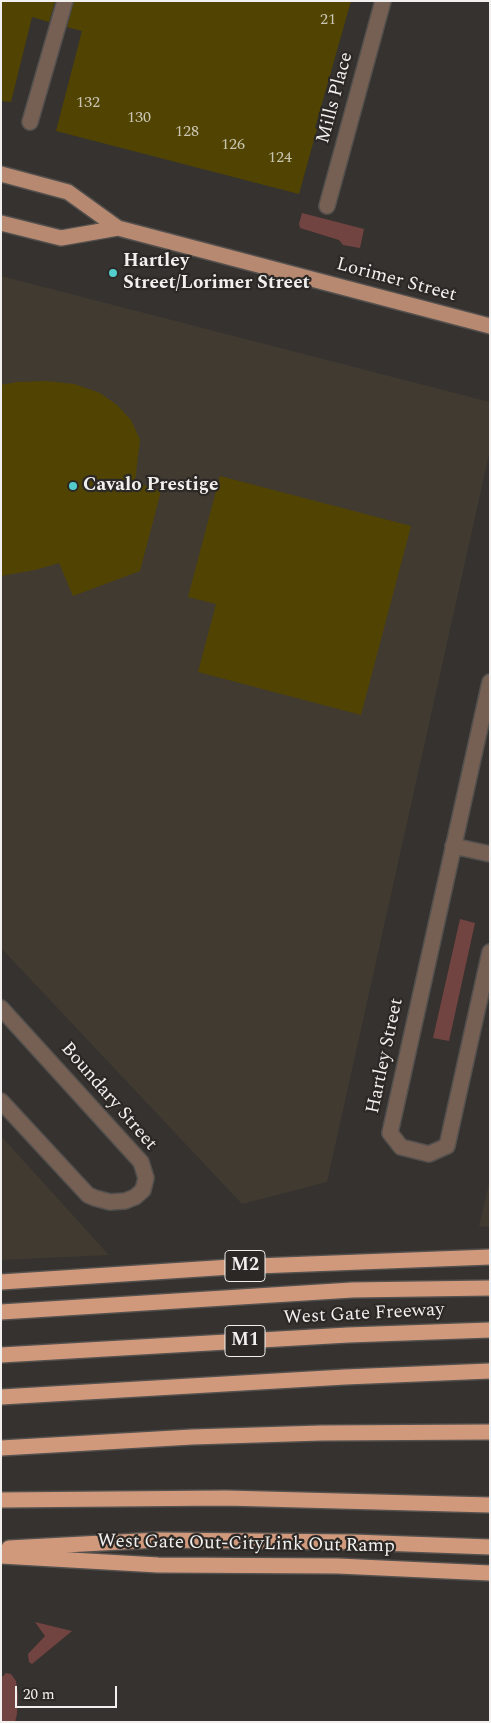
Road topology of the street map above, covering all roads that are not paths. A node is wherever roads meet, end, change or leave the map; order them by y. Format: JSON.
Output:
{"nodes":[{"id":1,"x":65,"y":1,"type":"edge"},
{"id":2,"x":383,"y":1,"type":"edge"},
{"id":3,"x":30,"y":122,"type":"dead end"},
{"id":4,"x":1,"y":174,"type":"edge"},
{"id":5,"x":327,"y":206,"type":"dead end"},
{"id":6,"x":1,"y":222,"type":"edge"},
{"id":7,"x":118,"y":228,"type":"junction"},
{"id":8,"x":490,"y":326,"type":"edge"},
{"id":9,"x":490,"y":682,"type":"edge"},
{"id":10,"x":453,"y":846,"type":"junction"},
{"id":11,"x":490,"y":854,"type":"edge"},
{"id":12,"x":490,"y":952,"type":"edge"},
{"id":13,"x":1,"y":1008,"type":"edge"},
{"id":14,"x":1,"y":1101,"type":"edge"},
{"id":15,"x":490,"y":1257,"type":"edge"},
{"id":16,"x":1,"y":1282,"type":"edge"},
{"id":17,"x":490,"y":1288,"type":"edge"},
{"id":18,"x":1,"y":1312,"type":"edge"},
{"id":19,"x":490,"y":1330,"type":"edge"},
{"id":20,"x":1,"y":1355,"type":"edge"},
{"id":21,"x":490,"y":1372,"type":"edge"},
{"id":22,"x":1,"y":1397,"type":"edge"},
{"id":23,"x":490,"y":1432,"type":"edge"},
{"id":24,"x":1,"y":1448,"type":"edge"},
{"id":25,"x":1,"y":1500,"type":"edge"},
{"id":26,"x":490,"y":1505,"type":"edge"},
{"id":27,"x":490,"y":1547,"type":"edge"},
{"id":28,"x":1,"y":1549,"type":"edge"},
{"id":29,"x":1,"y":1556,"type":"edge"},
{"id":30,"x":490,"y":1573,"type":"edge"}],
"edges":[{"from":1,"to":3,"type":"street"},
{"from":2,"to":5,"type":"street","name":"Mills Place"},
{"from":4,"to":7,"type":"main road","name":"Lorimer Street"},
{"from":6,"to":7,"type":"main road","name":"Lorimer Street"},
{"from":7,"to":8,"type":"main road","name":"Lorimer Street"},
{"from":9,"to":10,"type":"street","name":"Hartley Street"},
{"from":10,"to":11,"type":"street"},
{"from":10,"to":12,"type":"street","name":"Hartley Street"},
{"from":13,"to":14,"type":"street","name":"Boundary Street"},
{"from":15,"to":16,"type":"highway","number":"M2"},
{"from":17,"to":18,"type":"highway"},
{"from":19,"to":20,"type":"highway","name":"West Gate Freeway","number":"M1"},
{"from":21,"to":22,"type":"highway"},
{"from":23,"to":24,"type":"highway"},
{"from":25,"to":26,"type":"highway"},
{"from":27,"to":28,"type":"highway"},
{"from":29,"to":30,"type":"highway","name":"West Gate Out-CityLink Out Ramp"}]}
